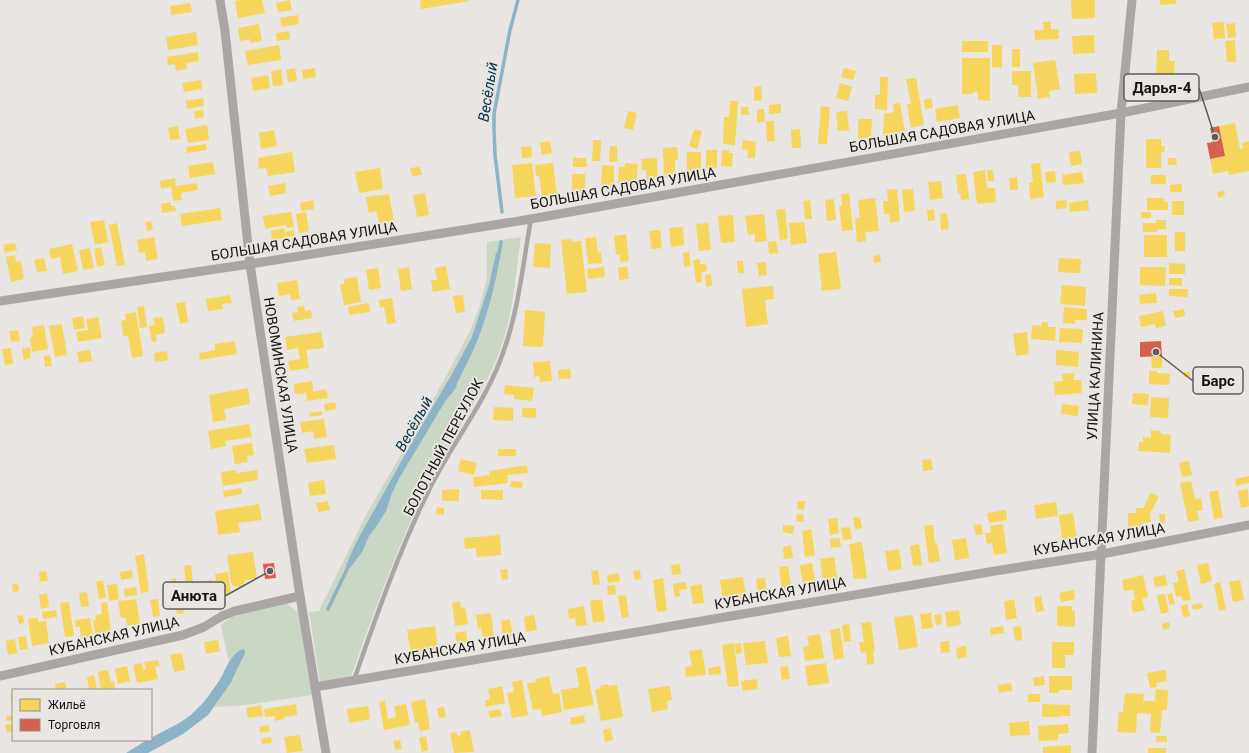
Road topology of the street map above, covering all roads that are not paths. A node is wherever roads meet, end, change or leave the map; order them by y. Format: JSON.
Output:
{"nodes":[{"id":1,"x":220,"y":0,"type":"edge"},
{"id":2,"x":1132,"y":0,"type":"edge"},
{"id":3,"x":1249,"y":87,"type":"edge"},
{"id":4,"x":1121,"y":113,"type":"junction"},
{"id":5,"x":531,"y":219,"type":"junction"},
{"id":6,"x":250,"y":264,"type":"junction"},
{"id":7,"x":0,"y":301,"type":"edge"},
{"id":8,"x":1249,"y":525,"type":"edge"},
{"id":9,"x":1102,"y":554,"type":"junction"},
{"id":10,"x":300,"y":596,"type":"junction"},
{"id":11,"x":0,"y":676,"type":"edge"},
{"id":12,"x":354,"y":680,"type":"junction"},
{"id":13,"x":315,"y":687,"type":"junction"},
{"id":14,"x":326,"y":753,"type":"edge"},
{"id":15,"x":1092,"y":753,"type":"edge"}],
"edges":[{"from":1,"to":6,"type":"street","name":"НОВОМИНСКАЯ УЛИЦА"},
{"from":2,"to":4,"type":"street","name":"УЛИЦА КАЛИНИНА"},
{"from":3,"to":4,"type":"street","name":"БОЛЬШАЯ САДОВАЯ УЛИЦА"},
{"from":4,"to":5,"type":"street","name":"БОЛЬШАЯ САДОВАЯ УЛИЦА"},
{"from":4,"to":9,"type":"street","name":"УЛИЦА КАЛИНИНА"},
{"from":5,"to":6,"type":"street","name":"БОЛЬШАЯ САДОВАЯ УЛИЦА"},
{"from":5,"to":12,"type":"lane","name":"БОЛОТНЫЙ ПЕРЕУЛОК"},
{"from":6,"to":7,"type":"street","name":"БОЛЬШАЯ САДОВАЯ УЛИЦА"},
{"from":6,"to":10,"type":"street","name":"НОВОМИНСКАЯ УЛИЦА"},
{"from":8,"to":9,"type":"street","name":"КУБАНСКАЯ УЛИЦА"},
{"from":9,"to":12,"type":"street","name":"КУБАНСКАЯ УЛИЦА"},
{"from":9,"to":15,"type":"street","name":"УЛИЦА КАЛИНИНА"},
{"from":10,"to":11,"type":"street","name":"КУБАНСКАЯ УЛИЦА"},
{"from":10,"to":13,"type":"street","name":"НОВОМИНСКАЯ УЛИЦА"},
{"from":12,"to":13,"type":"street","name":"КУБАНСКАЯ УЛИЦА"},
{"from":13,"to":14,"type":"street","name":"НОВОМИНСКАЯ УЛИЦА"}]}
